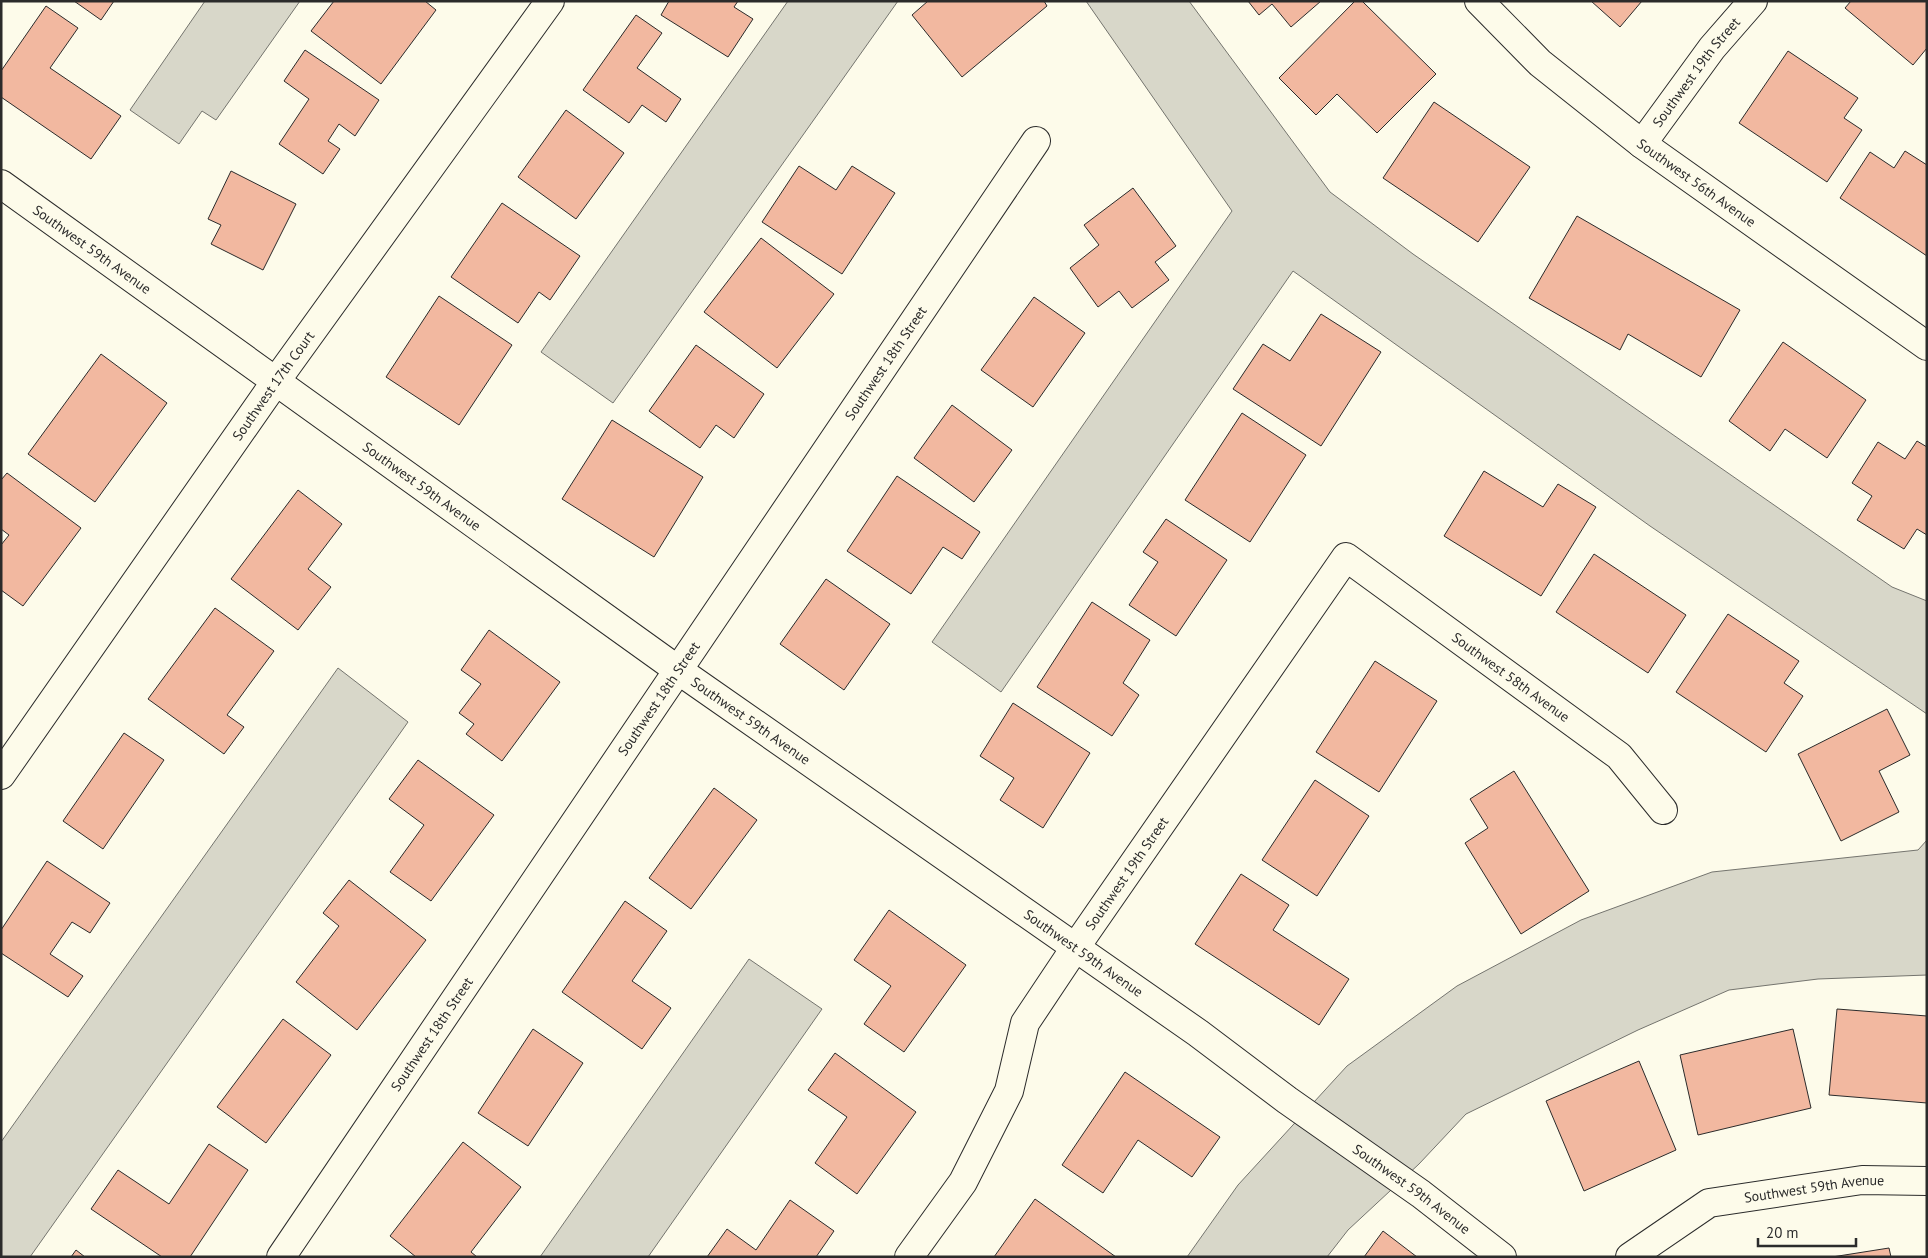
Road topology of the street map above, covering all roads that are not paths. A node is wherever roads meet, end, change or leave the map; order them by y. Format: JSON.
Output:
{"nodes":[{"id":1,"x":550,"y":1,"type":"edge"},
{"id":2,"x":1479,"y":1,"type":"edge"},
{"id":3,"x":1753,"y":1,"type":"edge"},
{"id":4,"x":1036,"y":141,"type":"dead end"},
{"id":5,"x":1642,"y":144,"type":"junction"},
{"id":6,"x":1,"y":184,"type":"edge"},
{"id":7,"x":1927,"y":346,"type":"edge"},
{"id":8,"x":276,"y":381,"type":"junction"},
{"id":9,"x":1346,"y":557,"type":"joint"},
{"id":10,"x":678,"y":670,"type":"junction"},
{"id":11,"x":1,"y":775,"type":"edge"},
{"id":12,"x":1663,"y":810,"type":"dead end"},
{"id":13,"x":1075,"y":948,"type":"junction"},
{"id":14,"x":1927,"y":1181,"type":"edge"},
{"id":15,"x":281,"y":1257,"type":"edge"},
{"id":16,"x":910,"y":1257,"type":"edge"},
{"id":17,"x":1502,"y":1257,"type":"edge"},
{"id":18,"x":1630,"y":1257,"type":"edge"}],
"edges":[{"from":1,"to":8,"type":"street","name":"Southwest 17th Court"},
{"from":2,"to":5,"type":"street","name":"Southwest 56th Avenue"},
{"from":3,"to":5,"type":"street","name":"Southwest 19th Street"},
{"from":4,"to":10,"type":"street","name":"Southwest 18th Street"},
{"from":5,"to":7,"type":"street","name":"Southwest 56th Avenue"},
{"from":6,"to":8,"type":"street","name":"Southwest 59th Avenue"},
{"from":8,"to":10,"type":"street","name":"Southwest 59th Avenue"},
{"from":8,"to":11,"type":"street","name":"Southwest 17th Court"},
{"from":9,"to":12,"type":"street","name":"Southwest 58th Avenue"},
{"from":9,"to":13,"type":"street","name":"Southwest 19th Street"},
{"from":10,"to":13,"type":"street","name":"Southwest 59th Avenue"},
{"from":10,"to":15,"type":"street","name":"Southwest 18th Street"},
{"from":13,"to":16,"type":"street","name":"Southwest 19th Street"},
{"from":13,"to":17,"type":"street","name":"Southwest 59th Avenue"},
{"from":14,"to":18,"type":"street","name":"Southwest 59th Avenue"}]}
